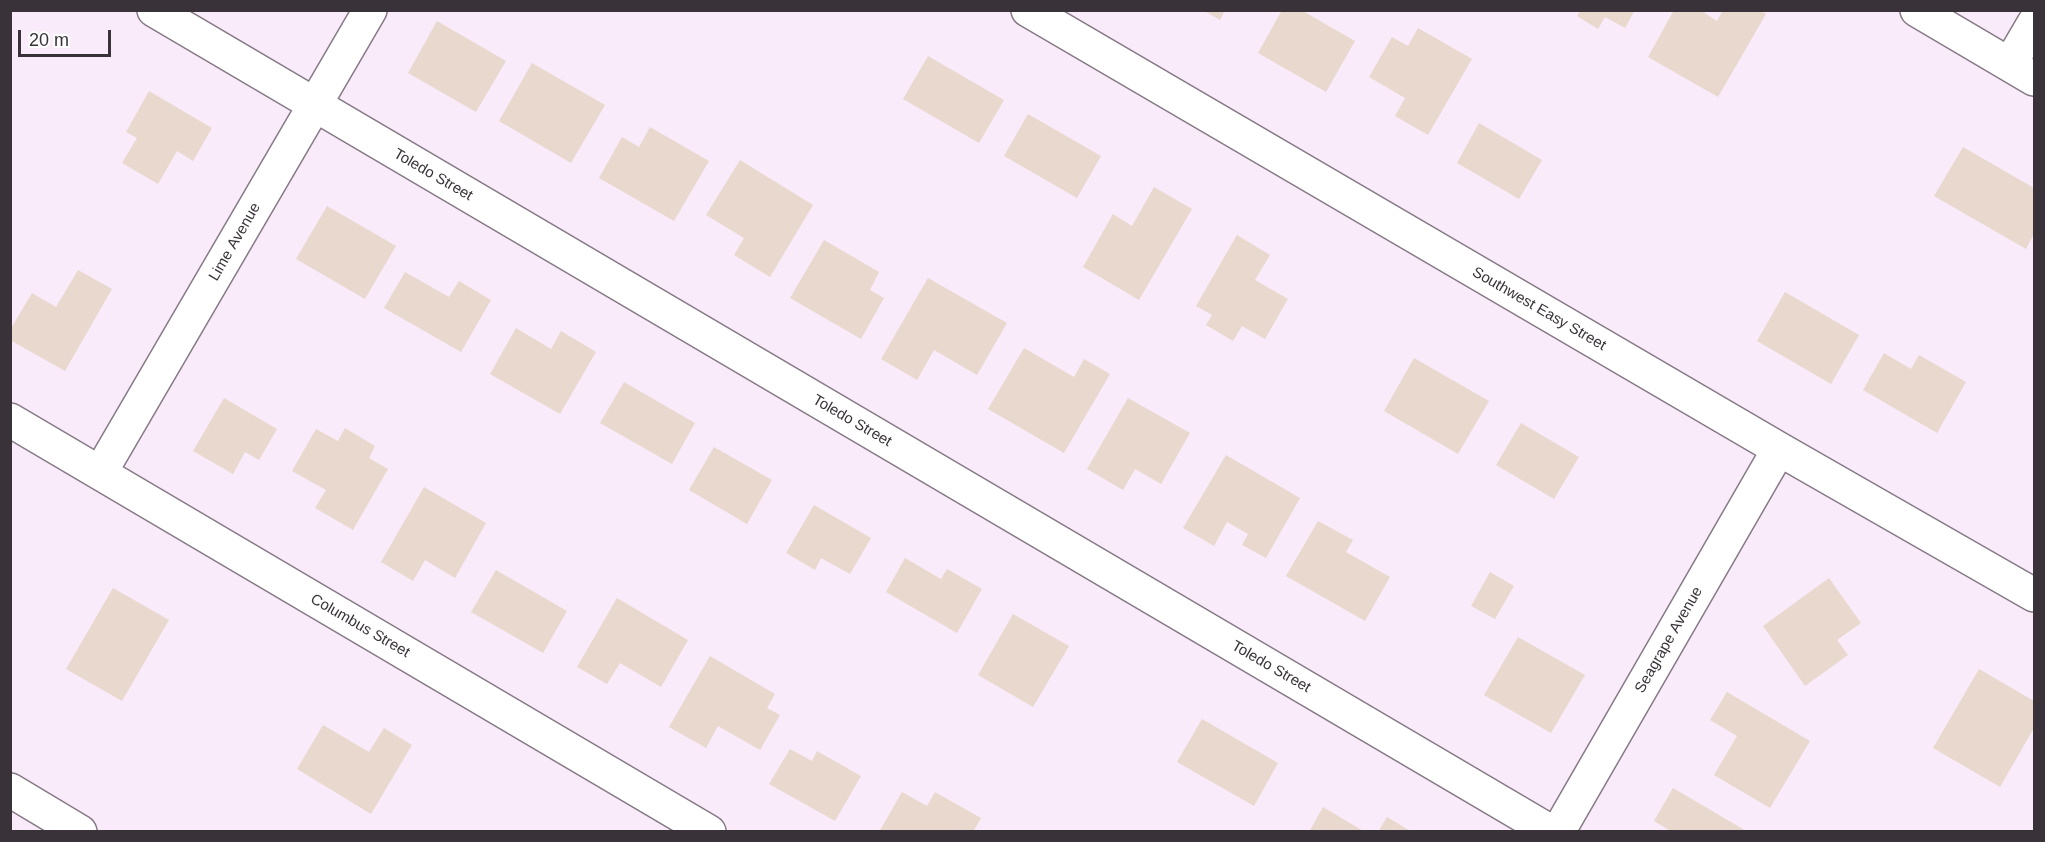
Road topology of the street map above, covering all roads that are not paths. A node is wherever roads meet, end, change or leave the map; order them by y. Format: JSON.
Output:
{"nodes":[{"id":1,"x":154,"y":10,"type":"edge"},
{"id":2,"x":370,"y":10,"type":"edge"},
{"id":3,"x":1917,"y":10,"type":"edge"},
{"id":4,"x":1041,"y":14,"type":"edge"},
{"id":5,"x":2034,"y":23,"type":"edge"},
{"id":6,"x":2022,"y":72,"type":"edge"},
{"id":7,"x":314,"y":105,"type":"junction"},
{"id":8,"x":10,"y":420,"type":"edge"},
{"id":9,"x":1779,"y":449,"type":"junction"},
{"id":10,"x":100,"y":473,"type":"junction"},
{"id":11,"x":2034,"y":595,"type":"edge"},
{"id":12,"x":10,"y":790,"type":"edge"},
{"id":13,"x":80,"y":831,"type":"edge"},
{"id":14,"x":709,"y":831,"type":"edge"},
{"id":15,"x":1551,"y":831,"type":"edge"},
{"id":16,"x":1558,"y":831,"type":"edge"}],
"edges":[{"from":1,"to":7,"type":"street","name":"Toledo Street"},
{"from":2,"to":7,"type":"street","name":"Lime Avenue"},
{"from":3,"to":6,"type":"street"},
{"from":4,"to":9,"type":"street","name":"Southwest Easy Street"},
{"from":5,"to":6,"type":"street"},
{"from":7,"to":10,"type":"street","name":"Lime Avenue"},
{"from":7,"to":15,"type":"street","name":"Toledo Street"},
{"from":8,"to":10,"type":"street","name":"Columbus Street"},
{"from":9,"to":11,"type":"street","name":"Southwest Easy Street"},
{"from":9,"to":16,"type":"street","name":"Seagrape Avenue"},
{"from":10,"to":14,"type":"street","name":"Columbus Street"},
{"from":12,"to":13,"type":"street"}]}
